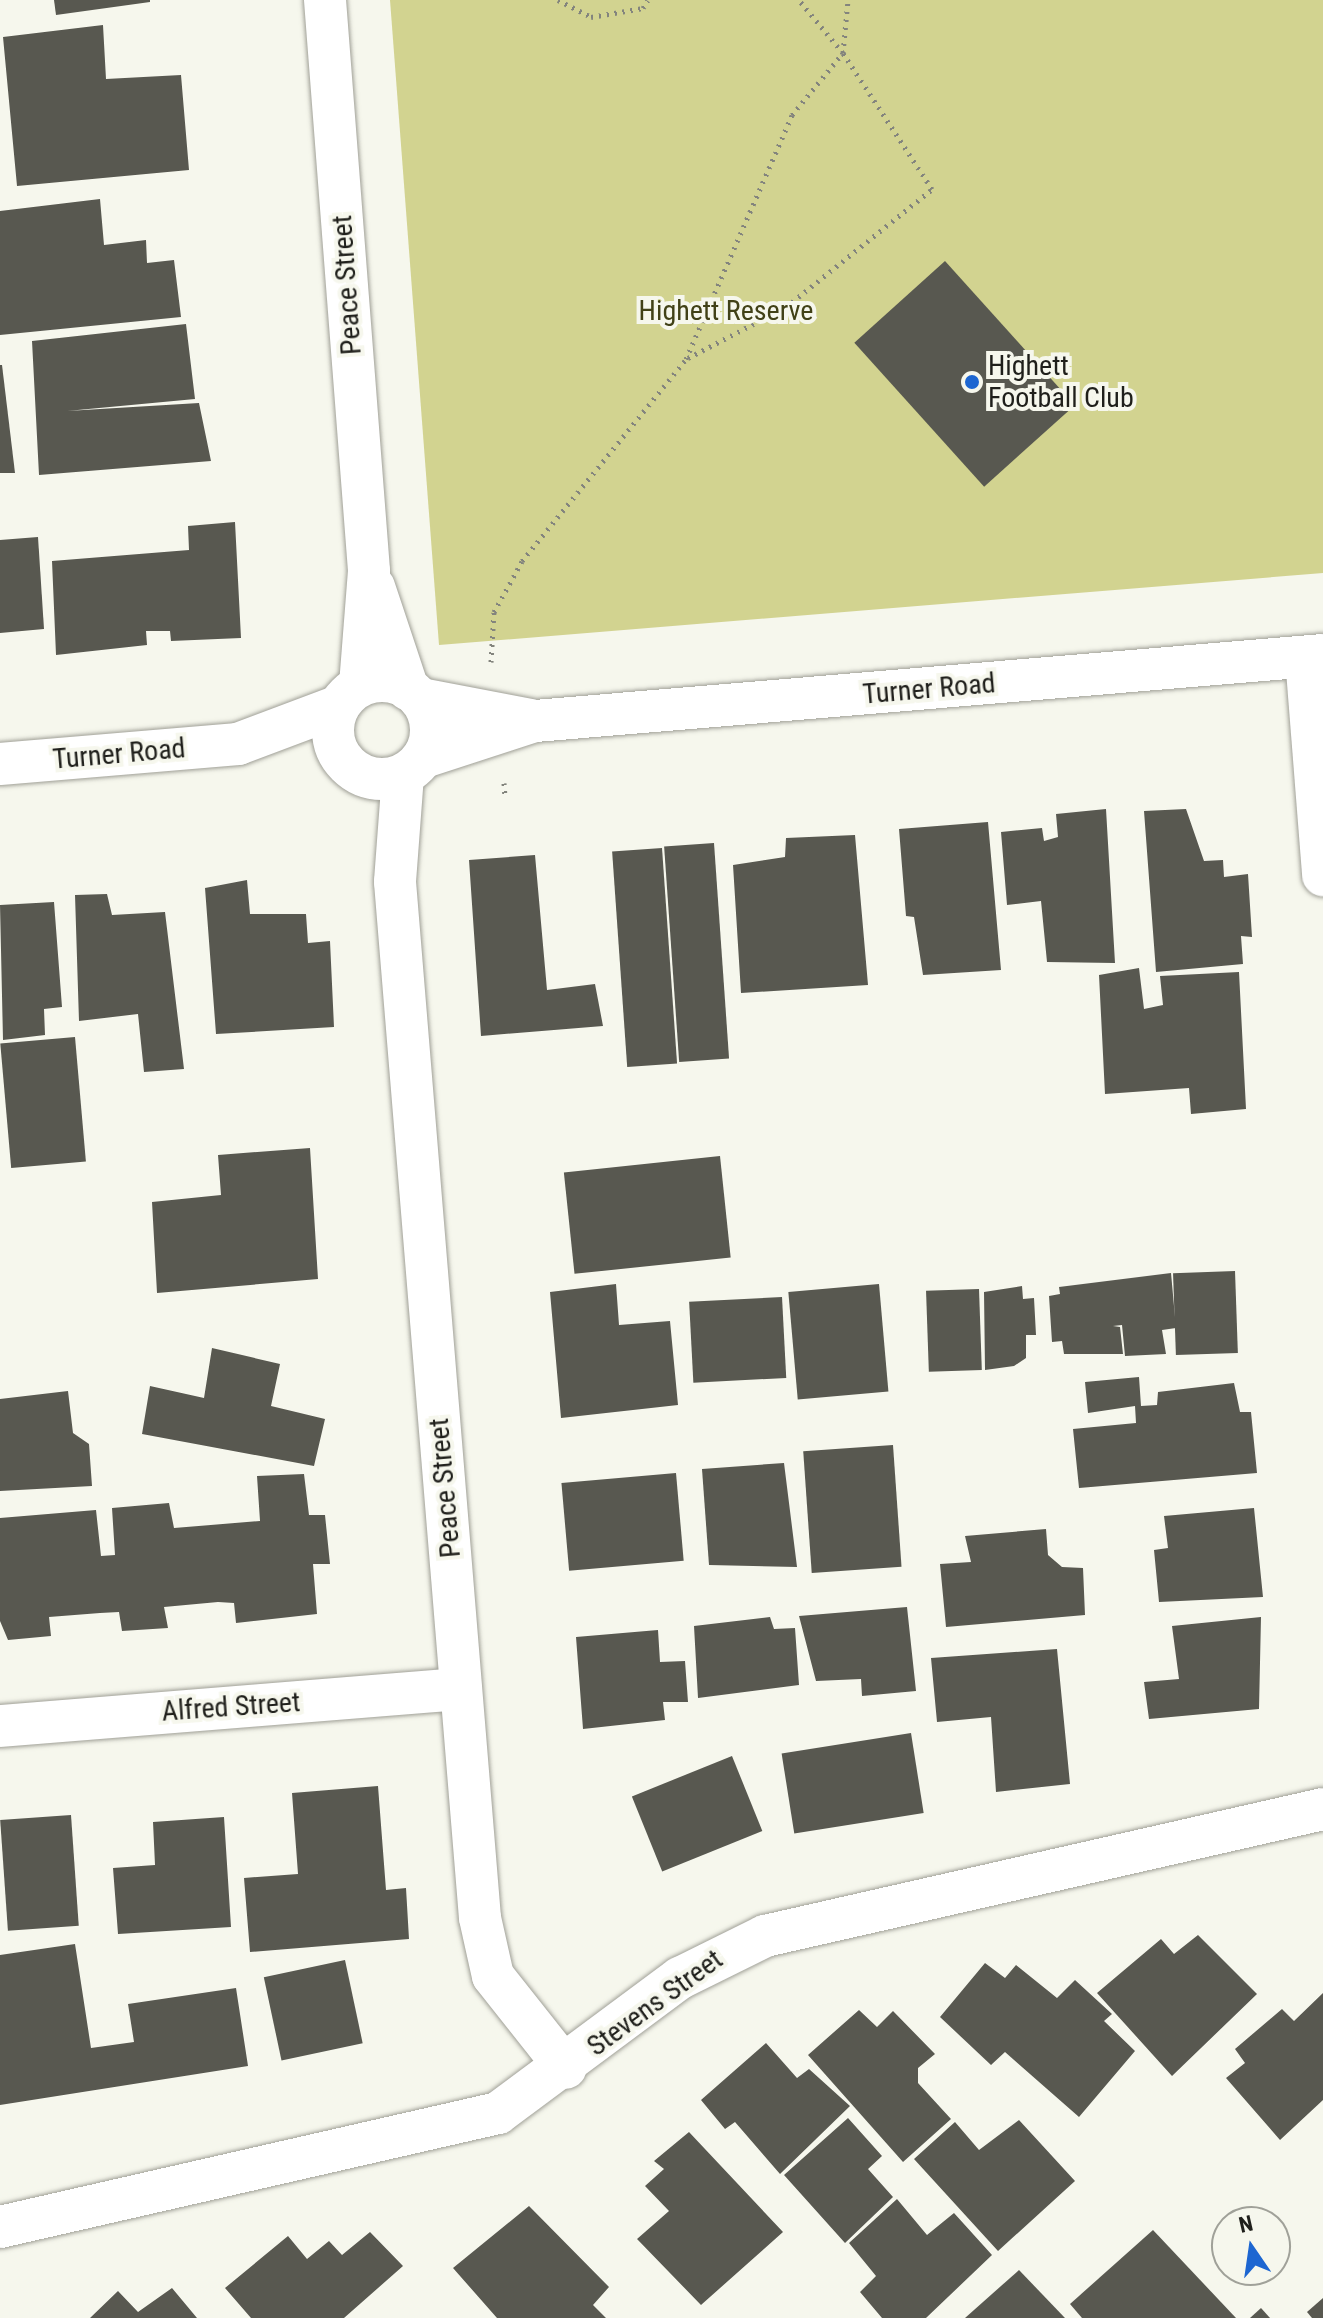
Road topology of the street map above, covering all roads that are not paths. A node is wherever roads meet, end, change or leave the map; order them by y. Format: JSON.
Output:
{"nodes":[{"id":1,"x":325,"y":0,"type":"edge"},
{"id":2,"x":369,"y":571,"type":"junction"},
{"id":3,"x":1315,"y":656,"type":"edge"},
{"id":4,"x":414,"y":694,"type":"junction"},
{"id":5,"x":350,"y":696,"type":"junction"},
{"id":6,"x":509,"y":723,"type":"junction"},
{"id":7,"x":238,"y":744,"type":"junction"},
{"id":8,"x":0,"y":764,"type":"edge"},
{"id":9,"x":384,"y":767,"type":"junction"},
{"id":10,"x":1323,"y":875,"type":"edge"},
{"id":11,"x":461,"y":1689,"type":"junction"},
{"id":12,"x":0,"y":1726,"type":"edge"},
{"id":13,"x":1323,"y":1809,"type":"edge"},
{"id":14,"x":566,"y":2068,"type":"junction"},
{"id":15,"x":0,"y":2227,"type":"edge"}],
"edges":[{"from":1,"to":2,"type":"street","name":"Peace Street"},
{"from":2,"to":4,"type":"street","name":"Peace Street"},
{"from":2,"to":5,"type":"street","name":"Peace Street"},
{"from":3,"to":6,"type":"street","name":"Turner Road"},
{"from":3,"to":10,"type":"street"},
{"from":4,"to":5,"type":"street"},
{"from":4,"to":6,"type":"street","name":"Turner Road"},
{"from":4,"to":9,"type":"street"},
{"from":5,"to":7,"type":"street","name":"Turner Road"},
{"from":5,"to":9,"type":"street"},
{"from":6,"to":9,"type":"street","name":"Turner Road"},
{"from":7,"to":8,"type":"street","name":"Turner Road"},
{"from":7,"to":9,"type":"street","name":"Turner Road"},
{"from":9,"to":11,"type":"street","name":"Peace Street"},
{"from":11,"to":12,"type":"street","name":"Alfred Street"},
{"from":11,"to":14,"type":"street","name":"Peace Street"},
{"from":13,"to":14,"type":"street","name":"Stevens Street"},
{"from":14,"to":15,"type":"street","name":"Stevens Street"}]}
